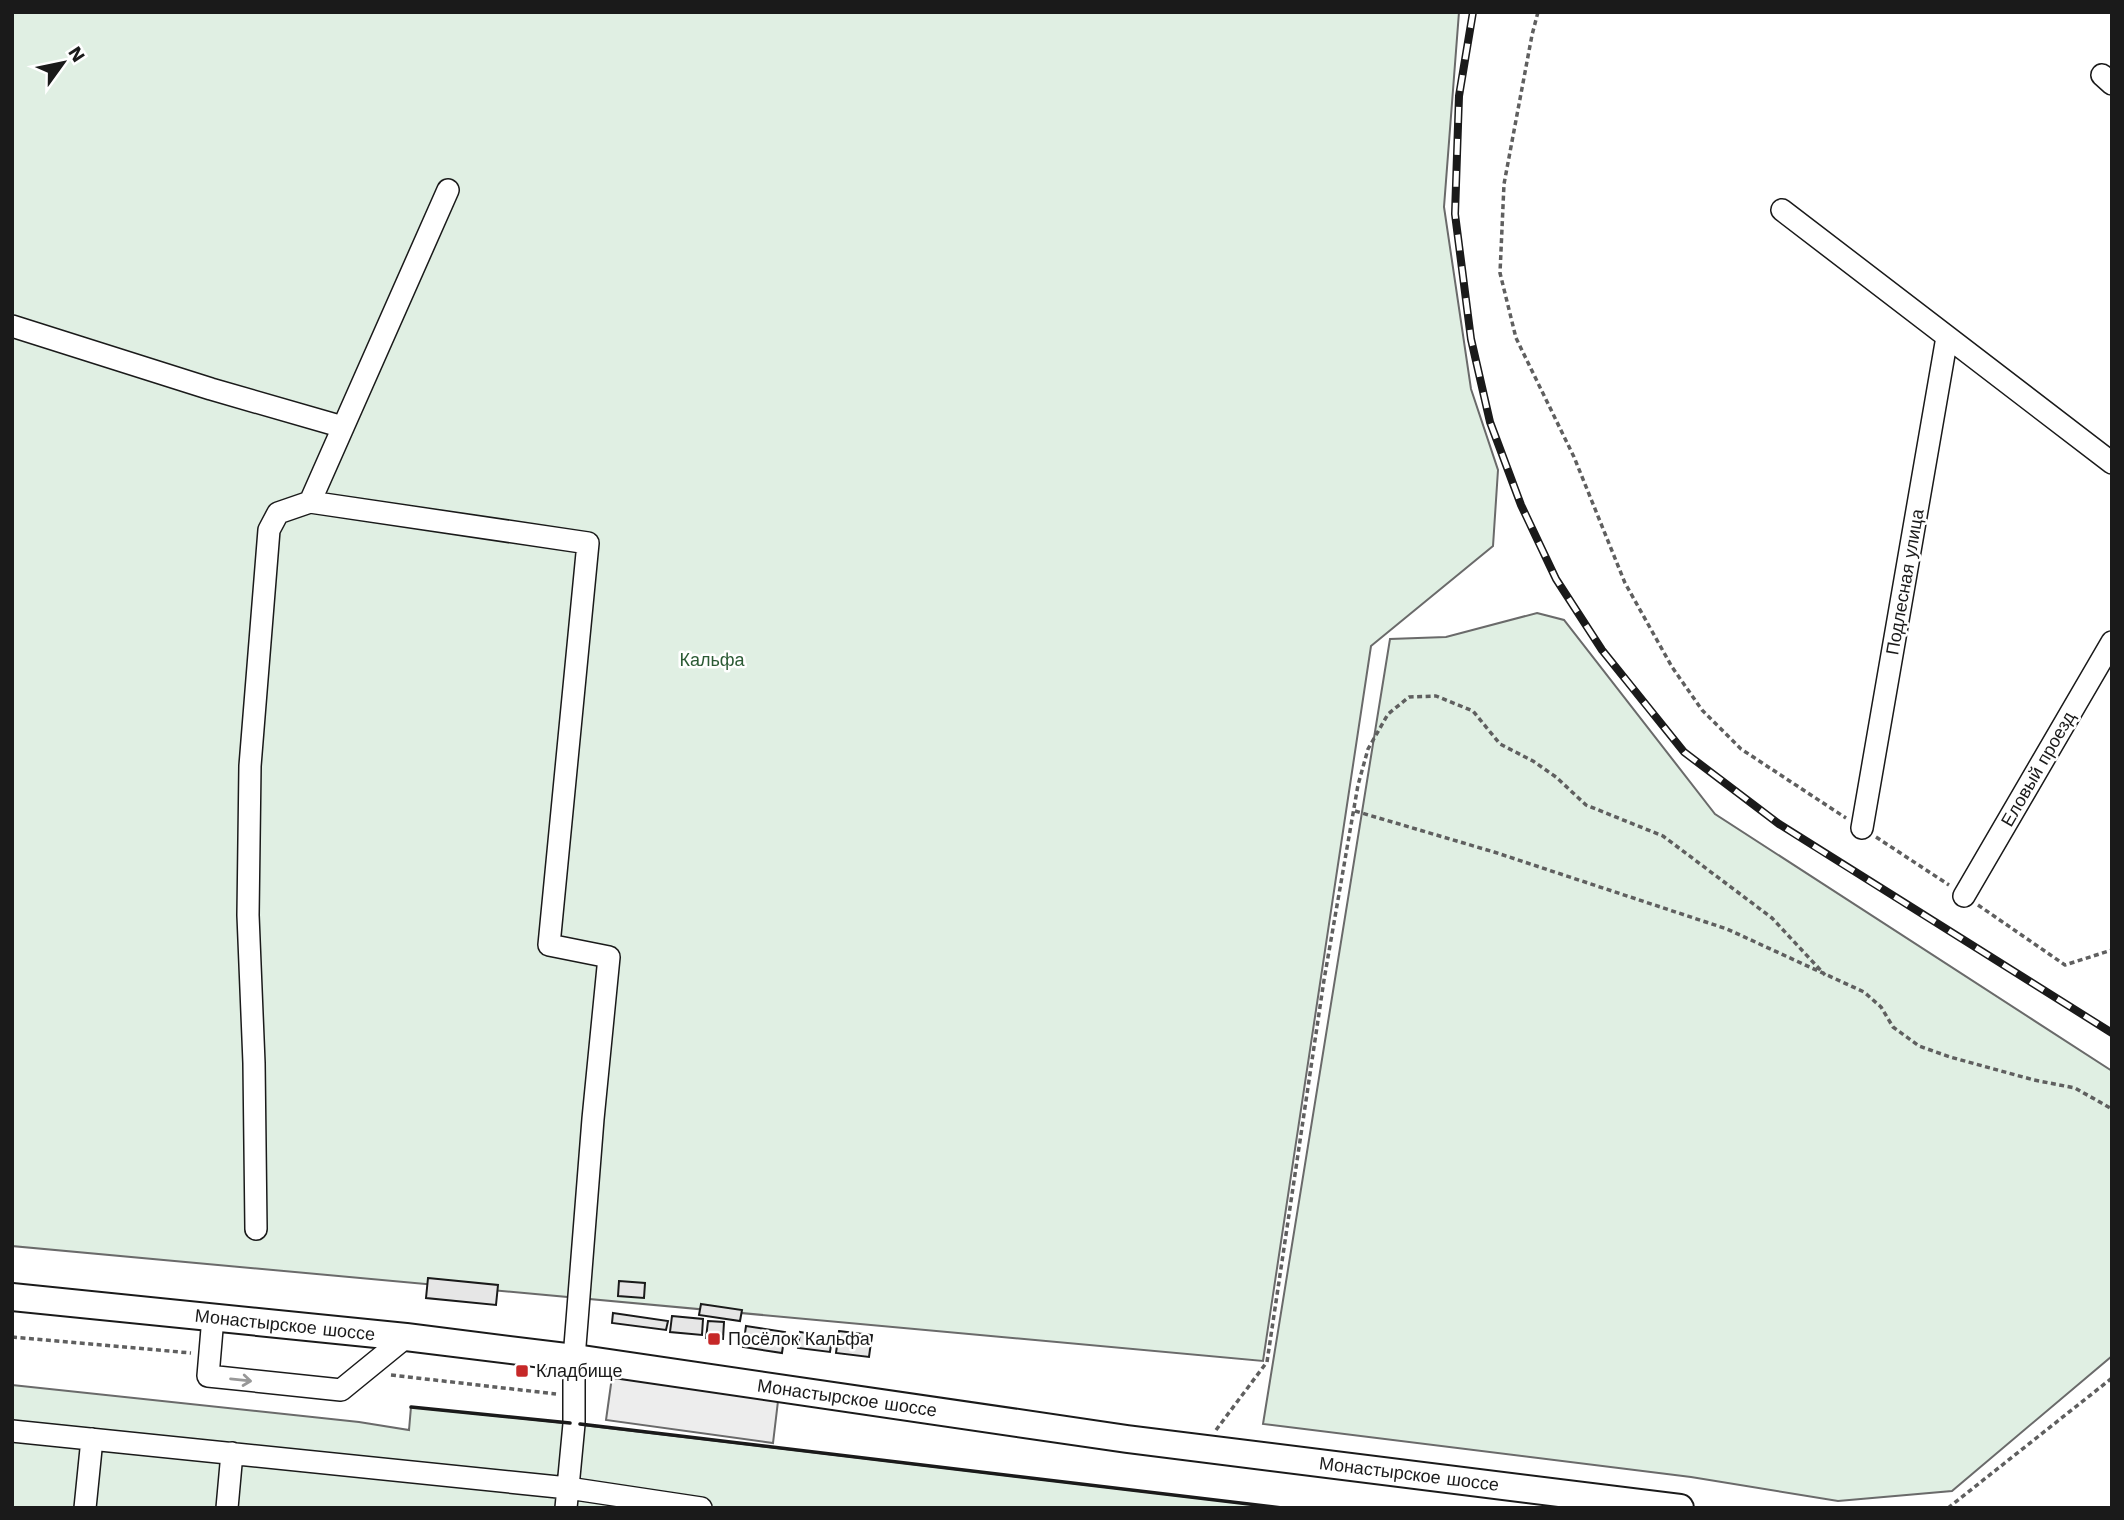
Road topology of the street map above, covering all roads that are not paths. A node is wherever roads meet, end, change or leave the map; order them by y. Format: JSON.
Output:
{"nodes":[{"id":1,"x":448,"y":190,"type":"dead end"},
{"id":2,"x":1782,"y":210,"type":"dead end"},
{"id":3,"x":12,"y":326,"type":"edge"},
{"id":4,"x":1947,"y":337,"type":"junction"},
{"id":5,"x":343,"y":427,"type":"junction"},
{"id":6,"x":2112,"y":463,"type":"edge"},
{"id":7,"x":310,"y":502,"type":"junction"},
{"id":8,"x":2112,"y":642,"type":"edge"},
{"id":9,"x":1862,"y":828,"type":"road end"},
{"id":10,"x":1964,"y":896,"type":"road end"},
{"id":11,"x":256,"y":1230,"type":"dead end"},
{"id":12,"x":12,"y":1297,"type":"edge"},
{"id":13,"x":213,"y":1317,"type":"junction"},
{"id":14,"x":406,"y":1337,"type":"junction"},
{"id":15,"x":574,"y":1358,"type":"junction"},
{"id":16,"x":12,"y":1431,"type":"edge"},
{"id":17,"x":92,"y":1439,"type":"junction"},
{"id":18,"x":232,"y":1453,"type":"junction"},
{"id":19,"x":567,"y":1498,"type":"edge"},
{"id":20,"x":85,"y":1508,"type":"edge"},
{"id":21,"x":227,"y":1508,"type":"edge"},
{"id":22,"x":701,"y":1508,"type":"edge"},
{"id":23,"x":1680,"y":1508,"type":"edge"}],
"edges":[{"from":1,"to":5,"type":"street"},
{"from":2,"to":4,"type":"street"},
{"from":3,"to":5,"type":"street"},
{"from":4,"to":6,"type":"street"},
{"from":4,"to":9,"type":"street","name":"Подлесная улица"},
{"from":5,"to":7,"type":"street"},
{"from":7,"to":11,"type":"street"},
{"from":7,"to":15,"type":"street"},
{"from":8,"to":10,"type":"street","name":"Еловый проезд"},
{"from":12,"to":13,"type":"main road","name":"Монастырское шоссе"},
{"from":13,"to":14,"type":"main road","name":"Монастырское шоссе"},
{"from":13,"to":14,"type":"street","one_way":true},
{"from":14,"to":15,"type":"main road","name":"Монастырское шоссе"},
{"from":15,"to":19,"type":"street"},
{"from":15,"to":23,"type":"main road","name":"Монастырское шоссе"},
{"from":16,"to":17,"type":"street"},
{"from":17,"to":18,"type":"street"},
{"from":17,"to":20,"type":"street"},
{"from":18,"to":19,"type":"street"},
{"from":18,"to":21,"type":"street"},
{"from":19,"to":22,"type":"street"}]}
